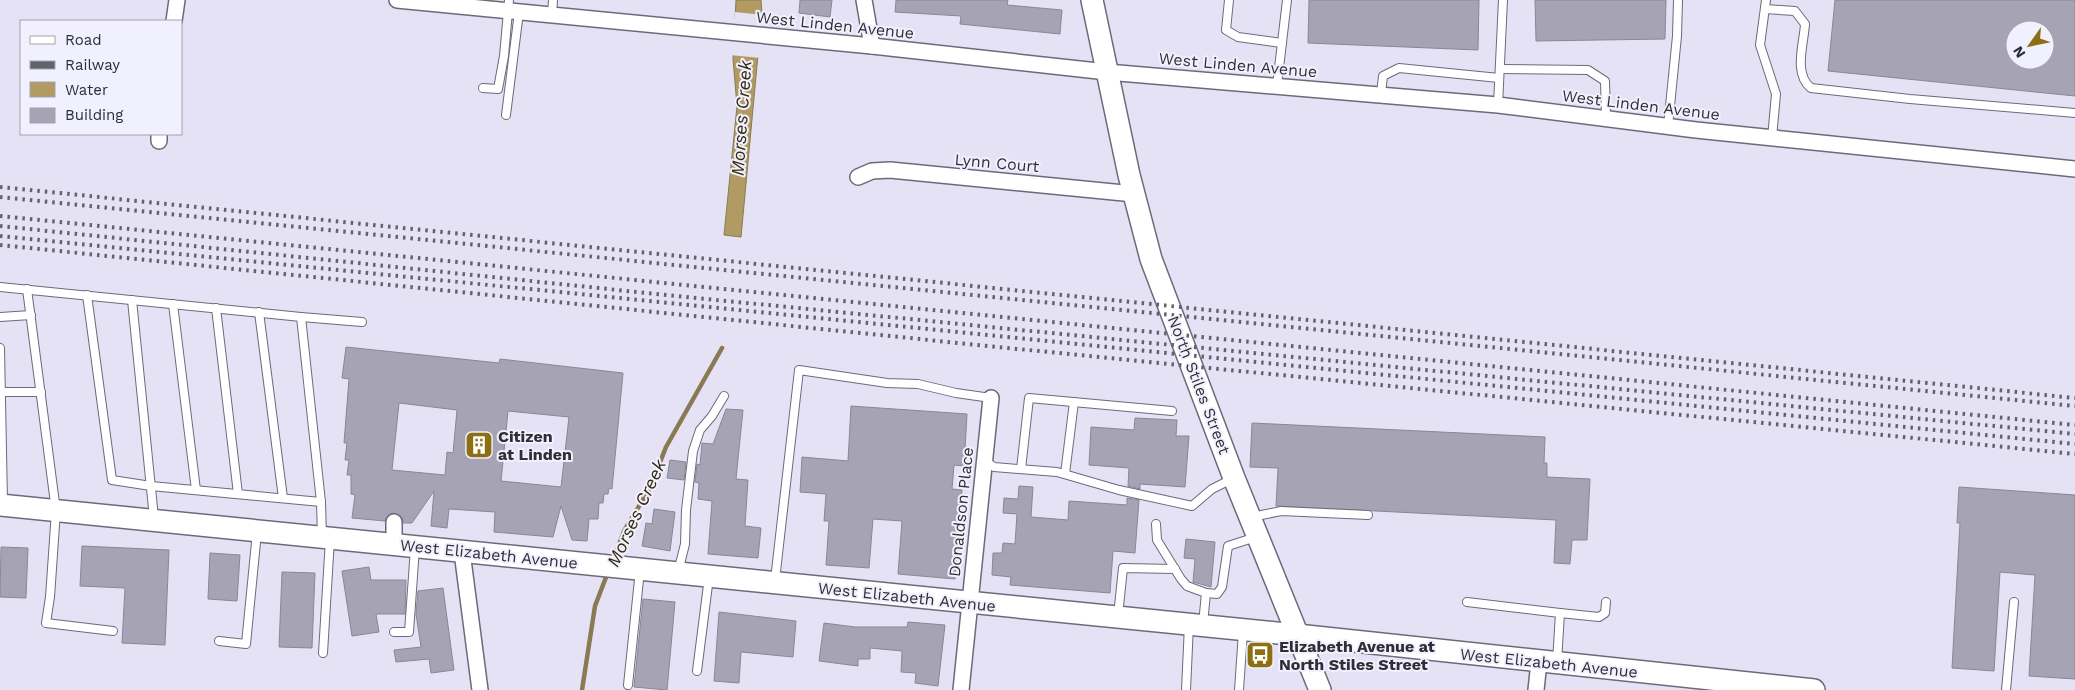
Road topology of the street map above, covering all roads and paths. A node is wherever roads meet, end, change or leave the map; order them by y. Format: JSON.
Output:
{"nodes":[{"id":1,"x":177,"y":0,"type":"edge"},
{"id":2,"x":396,"y":0,"type":"edge"},
{"id":3,"x":553,"y":0,"type":"edge"},
{"id":4,"x":864,"y":0,"type":"edge"},
{"id":5,"x":1092,"y":0,"type":"edge"},
{"id":6,"x":1229,"y":0,"type":"edge"},
{"id":7,"x":1287,"y":0,"type":"edge"},
{"id":8,"x":1503,"y":0,"type":"edge"},
{"id":9,"x":1678,"y":0,"type":"edge"},
{"id":10,"x":1766,"y":0,"type":"edge"},
{"id":11,"x":512,"y":8,"type":"edge"},
{"id":12,"x":1765,"y":9,"type":"junction"},
{"id":13,"x":552,"y":15,"type":"junction"},
{"id":14,"x":174,"y":20,"type":"edge"},
{"id":15,"x":1282,"y":43,"type":"junction"},
{"id":16,"x":872,"y":46,"type":"junction"},
{"id":17,"x":1500,"y":69,"type":"junction"},
{"id":18,"x":1107,"y":72,"type":"junction"},
{"id":19,"x":1499,"y":78,"type":"junction"},
{"id":20,"x":1277,"y":85,"type":"junction"},
{"id":21,"x":483,"y":88,"type":"dead end"},
{"id":22,"x":1381,"y":94,"type":"junction"},
{"id":23,"x":1498,"y":105,"type":"junction"},
{"id":24,"x":2075,"y":113,"type":"edge"},
{"id":25,"x":506,"y":115,"type":"dead end"},
{"id":26,"x":1606,"y":117,"type":"junction"},
{"id":27,"x":1668,"y":126,"type":"junction"},
{"id":28,"x":1772,"y":138,"type":"junction"},
{"id":29,"x":2075,"y":169,"type":"edge"},
{"id":30,"x":858,"y":177,"type":"dead end"},
{"id":31,"x":1134,"y":194,"type":"junction"},
{"id":32,"x":0,"y":287,"type":"edge"},
{"id":33,"x":27,"y":289,"type":"junction"},
{"id":34,"x":87,"y":295,"type":"junction"},
{"id":35,"x":132,"y":300,"type":"junction"},
{"id":36,"x":173,"y":304,"type":"junction"},
{"id":37,"x":216,"y":308,"type":"junction"},
{"id":38,"x":259,"y":312,"type":"junction"},
{"id":39,"x":31,"y":315,"type":"junction"},
{"id":40,"x":0,"y":317,"type":"edge"},
{"id":41,"x":301,"y":318,"type":"junction"},
{"id":42,"x":362,"y":322,"type":"dead end"},
{"id":43,"x":0,"y":348,"type":"edge"},
{"id":44,"x":1,"y":392,"type":"edge"},
{"id":45,"x":41,"y":392,"type":"junction"},
{"id":46,"x":724,"y":396,"type":"dead end"},
{"id":47,"x":991,"y":398,"type":"joint"},
{"id":48,"x":1074,"y":402,"type":"junction"},
{"id":49,"x":1172,"y":411,"type":"dead end"},
{"id":50,"x":984,"y":460,"type":"junction"},
{"id":51,"x":1021,"y":469,"type":"junction"},
{"id":52,"x":1065,"y":474,"type":"junction"},
{"id":53,"x":1234,"y":478,"type":"junction"},
{"id":54,"x":151,"y":486,"type":"junction"},
{"id":55,"x":196,"y":490,"type":"junction"},
{"id":56,"x":238,"y":494,"type":"junction"},
{"id":57,"x":283,"y":498,"type":"junction"},
{"id":58,"x":321,"y":502,"type":"junction"},
{"id":59,"x":2,"y":505,"type":"edge"},
{"id":60,"x":56,"y":511,"type":"junction"},
{"id":61,"x":1368,"y":515,"type":"dead end"},
{"id":62,"x":155,"y":520,"type":"junction"},
{"id":63,"x":394,"y":522,"type":"dead end"},
{"id":64,"x":1156,"y":524,"type":"dead end"},
{"id":65,"x":1254,"y":527,"type":"junction"},
{"id":66,"x":257,"y":530,"type":"junction"},
{"id":67,"x":326,"y":537,"type":"junction"},
{"id":68,"x":394,"y":544,"type":"junction"},
{"id":69,"x":415,"y":546,"type":"junction"},
{"id":70,"x":462,"y":552,"type":"junction"},
{"id":71,"x":632,"y":569,"type":"junction"},
{"id":72,"x":1175,"y":570,"type":"junction"},
{"id":73,"x":677,"y":574,"type":"junction"},
{"id":74,"x":709,"y":577,"type":"junction"},
{"id":75,"x":775,"y":584,"type":"junction"},
{"id":76,"x":1206,"y":592,"type":"junction"},
{"id":77,"x":1467,"y":602,"type":"dead end"},
{"id":78,"x":1606,"y":602,"type":"dead end"},
{"id":79,"x":2014,"y":602,"type":"dead end"},
{"id":80,"x":969,"y":604,"type":"junction"},
{"id":81,"x":1560,"y":613,"type":"junction"},
{"id":82,"x":1117,"y":618,"type":"junction"},
{"id":83,"x":1196,"y":626,"type":"junction"},
{"id":84,"x":1243,"y":630,"type":"junction"},
{"id":85,"x":113,"y":631,"type":"dead end"},
{"id":86,"x":394,"y":632,"type":"dead end"},
{"id":87,"x":1296,"y":635,"type":"junction"},
{"id":88,"x":219,"y":641,"type":"dead end"},
{"id":89,"x":323,"y":653,"type":"dead end"},
{"id":90,"x":1548,"y":663,"type":"junction"},
{"id":91,"x":697,"y":671,"type":"dead end"},
{"id":92,"x":628,"y":685,"type":"dead end"},
{"id":93,"x":1719,"y":686,"type":"edge"},
{"id":94,"x":480,"y":690,"type":"edge"},
{"id":95,"x":961,"y":690,"type":"edge"},
{"id":96,"x":1186,"y":690,"type":"edge"},
{"id":97,"x":1239,"y":690,"type":"edge"},
{"id":98,"x":1320,"y":690,"type":"edge"},
{"id":99,"x":1536,"y":690,"type":"edge"},
{"id":100,"x":1814,"y":690,"type":"edge"},
{"id":101,"x":2006,"y":690,"type":"edge"}],
"edges":[{"from":1,"to":14,"type":"street"},
{"from":2,"to":11,"type":"street","name":"West Linden Avenue"},
{"from":3,"to":13,"type":"lane"},
{"from":4,"to":16,"type":"street"},
{"from":5,"to":18,"type":"street","name":"North Stiles Street"},
{"from":6,"to":15,"type":"lane"},
{"from":7,"to":15,"type":"lane"},
{"from":8,"to":17,"type":"lane"},
{"from":9,"to":27,"type":"lane"},
{"from":10,"to":12,"type":"lane"},
{"from":11,"to":13,"type":"street","name":"West Linden Avenue"},
{"from":11,"to":21,"type":"lane"},
{"from":11,"to":25,"type":"lane"},
{"from":12,"to":24,"type":"lane"},
{"from":12,"to":28,"type":"lane"},
{"from":13,"to":16,"type":"street","name":"West Linden Avenue"},
{"from":15,"to":20,"type":"lane"},
{"from":16,"to":18,"type":"street","name":"West Linden Avenue"},
{"from":17,"to":19,"type":"lane"},
{"from":17,"to":26,"type":"lane"},
{"from":18,"to":20,"type":"street","name":"West Linden Avenue"},
{"from":18,"to":31,"type":"street","name":"North Stiles Street"},
{"from":19,"to":22,"type":"lane"},
{"from":19,"to":23,"type":"lane"},
{"from":20,"to":22,"type":"street","name":"West Linden Avenue"},
{"from":22,"to":23,"type":"street","name":"West Linden Avenue"},
{"from":23,"to":26,"type":"street","name":"West Linden Avenue"},
{"from":26,"to":27,"type":"street","name":"West Linden Avenue"},
{"from":27,"to":28,"type":"street","name":"West Linden Avenue"},
{"from":28,"to":29,"type":"street","name":"West Linden Avenue"},
{"from":30,"to":31,"type":"street","name":"Lynn Court"},
{"from":31,"to":53,"type":"street","name":"North Stiles Street"},
{"from":32,"to":33,"type":"lane"},
{"from":33,"to":34,"type":"lane"},
{"from":33,"to":39,"type":"lane"},
{"from":34,"to":35,"type":"lane"},
{"from":34,"to":54,"type":"lane"},
{"from":35,"to":36,"type":"lane"},
{"from":35,"to":54,"type":"lane"},
{"from":36,"to":37,"type":"lane"},
{"from":36,"to":55,"type":"lane"},
{"from":37,"to":38,"type":"lane"},
{"from":37,"to":56,"type":"lane"},
{"from":38,"to":41,"type":"lane"},
{"from":38,"to":57,"type":"lane"},
{"from":39,"to":40,"type":"lane"},
{"from":39,"to":45,"type":"lane"},
{"from":41,"to":42,"type":"lane"},
{"from":41,"to":58,"type":"lane"},
{"from":43,"to":44,"type":"lane"},
{"from":44,"to":45,"type":"lane"},
{"from":44,"to":59,"type":"lane"},
{"from":45,"to":60,"type":"lane"},
{"from":46,"to":73,"type":"lane"},
{"from":47,"to":50,"type":"street","name":"Donaldson Place"},
{"from":47,"to":75,"type":"lane"},
{"from":48,"to":49,"type":"lane"},
{"from":48,"to":51,"type":"lane"},
{"from":48,"to":52,"type":"lane"},
{"from":50,"to":51,"type":"lane"},
{"from":50,"to":80,"type":"street","name":"Donaldson Place"},
{"from":51,"to":52,"type":"lane"},
{"from":52,"to":53,"type":"lane"},
{"from":53,"to":65,"type":"street","name":"North Stiles Street"},
{"from":54,"to":55,"type":"lane"},
{"from":54,"to":62,"type":"lane"},
{"from":55,"to":56,"type":"lane"},
{"from":56,"to":57,"type":"lane"},
{"from":57,"to":58,"type":"lane"},
{"from":58,"to":67,"type":"lane"},
{"from":59,"to":60,"type":"street","name":"West Elizabeth Avenue"},
{"from":60,"to":62,"type":"street","name":"West Elizabeth Avenue"},
{"from":60,"to":85,"type":"lane"},
{"from":61,"to":65,"type":"lane"},
{"from":62,"to":66,"type":"street","name":"West Elizabeth Avenue"},
{"from":63,"to":68,"type":"street"},
{"from":64,"to":72,"type":"lane"},
{"from":65,"to":76,"type":"lane"},
{"from":65,"to":87,"type":"street","name":"North Stiles Street"},
{"from":66,"to":67,"type":"street","name":"West Elizabeth Avenue"},
{"from":66,"to":88,"type":"lane"},
{"from":67,"to":68,"type":"street","name":"West Elizabeth Avenue"},
{"from":67,"to":89,"type":"lane"},
{"from":68,"to":69,"type":"street","name":"West Elizabeth Avenue"},
{"from":69,"to":70,"type":"street","name":"West Elizabeth Avenue"},
{"from":69,"to":86,"type":"lane"},
{"from":70,"to":71,"type":"street","name":"West Elizabeth Avenue"},
{"from":70,"to":94,"type":"street"},
{"from":71,"to":73,"type":"street","name":"West Elizabeth Avenue"},
{"from":71,"to":92,"type":"lane"},
{"from":72,"to":76,"type":"lane"},
{"from":72,"to":82,"type":"lane"},
{"from":73,"to":74,"type":"street","name":"West Elizabeth Avenue"},
{"from":74,"to":75,"type":"street","name":"West Elizabeth Avenue"},
{"from":74,"to":91,"type":"lane"},
{"from":75,"to":80,"type":"street","name":"West Elizabeth Avenue"},
{"from":76,"to":83,"type":"lane"},
{"from":77,"to":81,"type":"lane"},
{"from":78,"to":81,"type":"lane"},
{"from":79,"to":101,"type":"lane"},
{"from":80,"to":82,"type":"street","name":"West Elizabeth Avenue"},
{"from":80,"to":95,"type":"street","name":"Donaldson Place"},
{"from":81,"to":90,"type":"lane"},
{"from":82,"to":83,"type":"street","name":"West Elizabeth Avenue"},
{"from":83,"to":84,"type":"street","name":"West Elizabeth Avenue"},
{"from":83,"to":96,"type":"lane"},
{"from":84,"to":87,"type":"street","name":"West Elizabeth Avenue"},
{"from":84,"to":97,"type":"lane"},
{"from":87,"to":90,"type":"street","name":"West Elizabeth Avenue"},
{"from":87,"to":98,"type":"street","name":"North Stiles Street"},
{"from":90,"to":93,"type":"street","name":"West Elizabeth Avenue"},
{"from":90,"to":99,"type":"street"},
{"from":93,"to":100,"type":"street","name":"West Elizabeth Avenue"}]}
